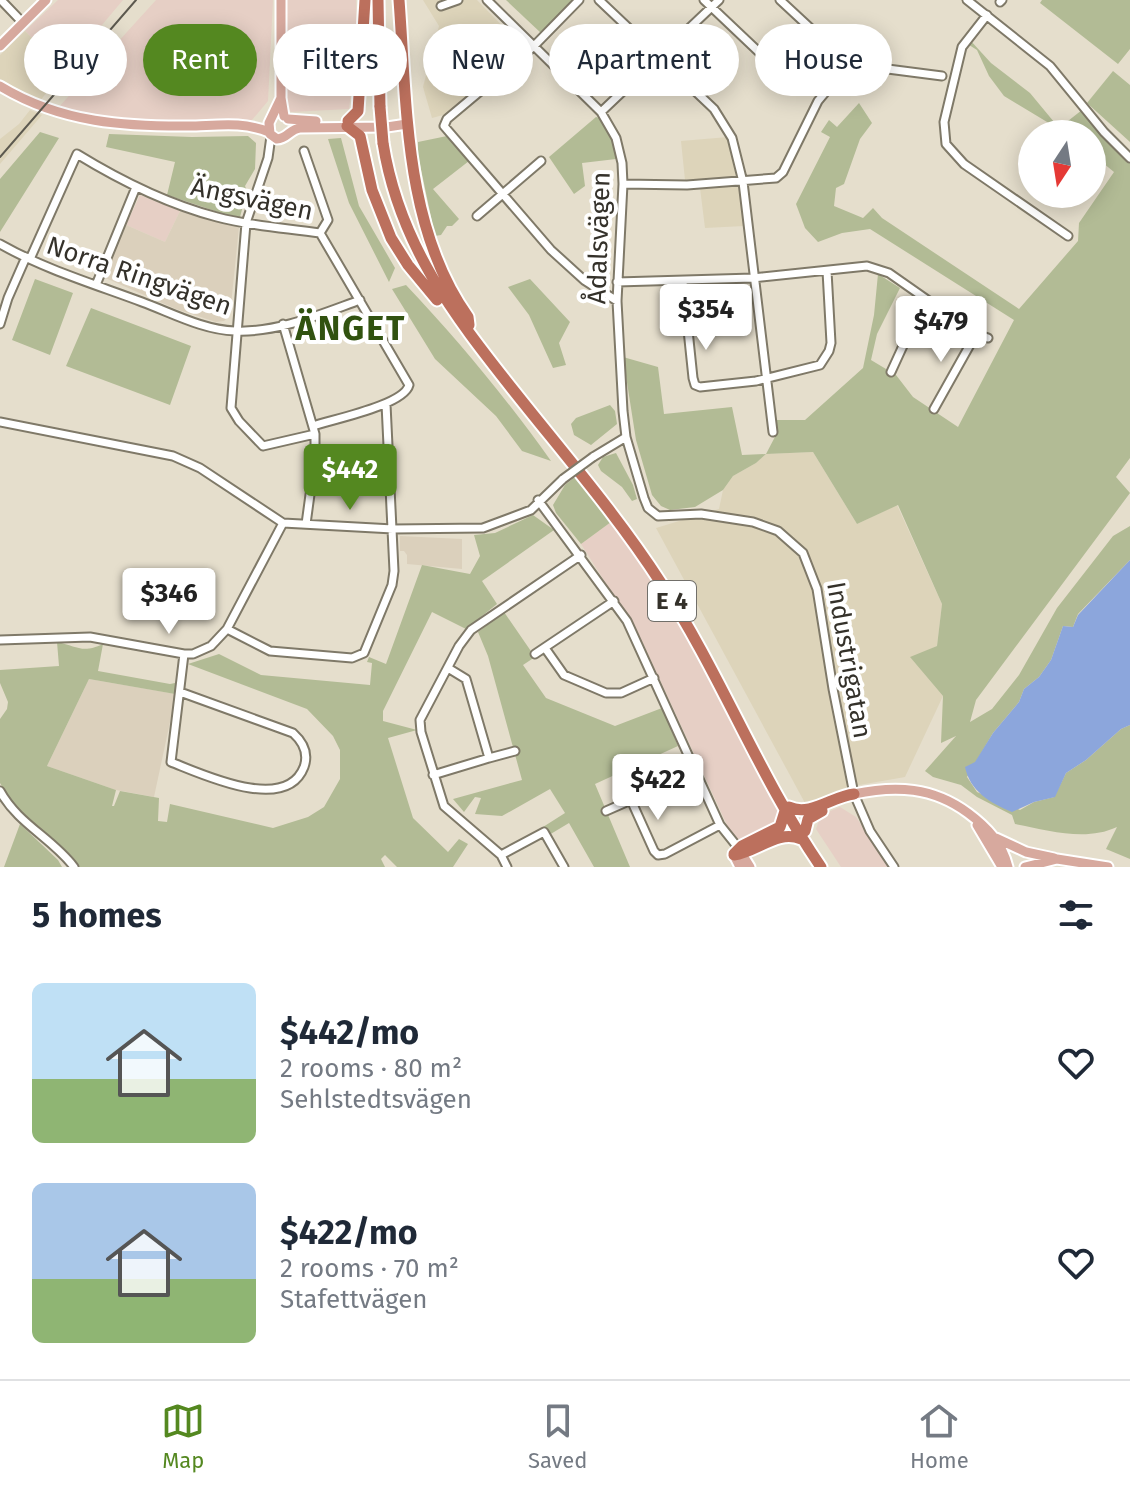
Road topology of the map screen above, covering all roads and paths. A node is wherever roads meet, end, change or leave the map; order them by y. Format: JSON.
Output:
{"nodes":[{"id":1,"x":1,"y":0,"type":"edge"},
{"id":2,"x":46,"y":0,"type":"edge"},
{"id":3,"x":281,"y":0,"type":"edge"},
{"id":4,"x":365,"y":0,"type":"edge"},
{"id":5,"x":378,"y":0,"type":"edge"},
{"id":6,"x":399,"y":0,"type":"edge"},
{"id":7,"x":458,"y":0,"type":"edge"},
{"id":8,"x":487,"y":0,"type":"edge"},
{"id":9,"x":579,"y":0,"type":"edge"},
{"id":10,"x":599,"y":0,"type":"edge"},
{"id":11,"x":704,"y":0,"type":"edge"},
{"id":12,"x":719,"y":0,"type":"edge"},
{"id":13,"x":780,"y":0,"type":"edge"},
{"id":14,"x":967,"y":0,"type":"edge"},
{"id":15,"x":441,"y":6,"type":"dead end"},
{"id":16,"x":712,"y":7,"type":"junction"},
{"id":17,"x":987,"y":15,"type":"junction"},
{"id":18,"x":23,"y":23,"type":"junction"},
{"id":19,"x":510,"y":24,"type":"edge"},
{"id":20,"x":624,"y":24,"type":"edge"},
{"id":21,"x":694,"y":24,"type":"edge"},
{"id":22,"x":806,"y":24,"type":"edge"},
{"id":23,"x":0,"y":46,"type":"edge"},
{"id":24,"x":533,"y":47,"type":"joint"},
{"id":25,"x":755,"y":48,"type":"edge"},
{"id":26,"x":892,"y":70,"type":"edge"},
{"id":27,"x":942,"y":76,"type":"dead end"},
{"id":28,"x":0,"y":86,"type":"edge"},
{"id":29,"x":474,"y":96,"type":"edge"},
{"id":30,"x":618,"y":96,"type":"edge"},
{"id":31,"x":699,"y":96,"type":"edge"},
{"id":32,"x":822,"y":96,"type":"edge"},
{"id":33,"x":281,"y":98,"type":"junction"},
{"id":34,"x":601,"y":112,"type":"junction"},
{"id":35,"x":286,"y":118,"type":"junction"},
{"id":36,"x":348,"y":124,"type":"junction"},
{"id":37,"x":407,"y":124,"type":"junction"},
{"id":38,"x":275,"y":130,"type":"junction"},
{"id":39,"x":304,"y":151,"type":"dead end"},
{"id":40,"x":1130,"y":158,"type":"edge"},
{"id":41,"x":541,"y":161,"type":"dead end"},
{"id":42,"x":743,"y":182,"type":"junction"},
{"id":43,"x":623,"y":184,"type":"junction"},
{"id":44,"x":136,"y":187,"type":"junction"},
{"id":45,"x":504,"y":193,"type":"junction"},
{"id":46,"x":477,"y":216,"type":"dead end"},
{"id":47,"x":246,"y":223,"type":"junction"},
{"id":48,"x":320,"y":233,"type":"junction"},
{"id":49,"x":1068,"y":236,"type":"dead end"},
{"id":50,"x":0,"y":244,"type":"edge"},
{"id":51,"x":28,"y":258,"type":"junction"},
{"id":52,"x":827,"y":271,"type":"junction"},
{"id":53,"x":753,"y":278,"type":"junction"},
{"id":54,"x":617,"y":282,"type":"junction"},
{"id":55,"x":683,"y":282,"type":"junction"},
{"id":56,"x":96,"y":285,"type":"junction"},
{"id":57,"x":360,"y":300,"type":"junction"},
{"id":58,"x":924,"y":300,"type":"junction"},
{"id":59,"x":617,"y":301,"type":"junction"},
{"id":60,"x":464,"y":322,"type":"junction"},
{"id":61,"x":0,"y":324,"type":"edge"},
{"id":62,"x":283,"y":324,"type":"junction"},
{"id":63,"x":237,"y":331,"type":"junction"},
{"id":64,"x":976,"y":334,"type":"junction"},
{"id":65,"x":988,"y":338,"type":"dead end"},
{"id":66,"x":891,"y":372,"type":"dead end"},
{"id":67,"x":767,"y":378,"type":"junction"},
{"id":68,"x":386,"y":404,"type":"junction"},
{"id":69,"x":934,"y":409,"type":"dead end"},
{"id":70,"x":0,"y":422,"type":"edge"},
{"id":71,"x":314,"y":430,"type":"junction"},
{"id":72,"x":773,"y":432,"type":"dead end"},
{"id":73,"x":626,"y":437,"type":"junction"},
{"id":74,"x":538,"y":500,"type":"junction"},
{"id":75,"x":663,"y":516,"type":"joint"},
{"id":76,"x":283,"y":523,"type":"junction"},
{"id":77,"x":306,"y":524,"type":"junction"},
{"id":78,"x":393,"y":529,"type":"junction"},
{"id":79,"x":581,"y":555,"type":"junction"},
{"id":80,"x":614,"y":601,"type":"junction"},
{"id":81,"x":227,"y":629,"type":"junction"},
{"id":82,"x":0,"y":640,"type":"edge"},
{"id":83,"x":545,"y":648,"type":"junction"},
{"id":84,"x":184,"y":654,"type":"junction"},
{"id":85,"x":535,"y":654,"type":"dead end"},
{"id":86,"x":448,"y":668,"type":"junction"},
{"id":87,"x":654,"y":678,"type":"junction"},
{"id":88,"x":180,"y":692,"type":"junction"},
{"id":89,"x":515,"y":751,"type":"dead end"},
{"id":90,"x":489,"y":758,"type":"junction"},
{"id":91,"x":696,"y":771,"type":"junction"},
{"id":92,"x":433,"y":775,"type":"junction"},
{"id":93,"x":0,"y":791,"type":"edge"},
{"id":94,"x":854,"y":794,"type":"junction"},
{"id":95,"x":631,"y":800,"type":"junction"},
{"id":96,"x":0,"y":805,"type":"edge"},
{"id":97,"x":12,"y":809,"type":"junction"},
{"id":98,"x":787,"y":809,"type":"junction"},
{"id":99,"x":606,"y":811,"type":"dead end"},
{"id":100,"x":970,"y":815,"type":"junction"},
{"id":101,"x":720,"y":825,"type":"junction"},
{"id":102,"x":804,"y":835,"type":"junction"},
{"id":103,"x":994,"y":837,"type":"junction"},
{"id":104,"x":739,"y":852,"type":"junction"},
{"id":105,"x":501,"y":855,"type":"junction"},
{"id":106,"x":1057,"y":859,"type":"junction"},
{"id":107,"x":74,"y":867,"type":"edge"},
{"id":108,"x":507,"y":867,"type":"edge"},
{"id":109,"x":564,"y":867,"type":"edge"},
{"id":110,"x":740,"y":867,"type":"edge"},
{"id":111,"x":750,"y":867,"type":"edge"},
{"id":112,"x":821,"y":867,"type":"edge"},
{"id":113,"x":829,"y":867,"type":"edge"},
{"id":114,"x":894,"y":867,"type":"edge"},
{"id":115,"x":1005,"y":867,"type":"edge"},
{"id":116,"x":1025,"y":867,"type":"edge"},
{"id":117,"x":1108,"y":867,"type":"edge"}],
"edges":[{"from":1,"to":18,"type":"street"},
{"from":2,"to":18,"type":"main road"},
{"from":3,"to":33,"type":"main road"},
{"from":4,"to":36,"type":"highway"},
{"from":5,"to":60,"type":"highway","number":"E 4","bridge":true},
{"from":6,"to":37,"type":"highway","number":"E 4"},
{"from":7,"to":15,"type":"street"},
{"from":8,"to":19,"type":"street","name":"Ådalsvägen"},
{"from":9,"to":24,"type":"street"},
{"from":10,"to":20,"type":"street"},
{"from":11,"to":16,"type":"street"},
{"from":12,"to":16,"type":"street"},
{"from":13,"to":22,"type":"street"},
{"from":14,"to":17,"type":"street"},
{"from":16,"to":21,"type":"street"},
{"from":16,"to":25,"type":"street"},
{"from":17,"to":40,"type":"street"},
{"from":17,"to":49,"type":"street"},
{"from":18,"to":23,"type":"main road"},
{"from":24,"to":34,"type":"street","name":"Ådalsvägen"},
{"from":26,"to":27,"type":"street"},
{"from":28,"to":38,"type":"main road"},
{"from":29,"to":45,"type":"street"},
{"from":30,"to":34,"type":"street"},
{"from":31,"to":42,"type":"street"},
{"from":32,"to":42,"type":"street"},
{"from":33,"to":35,"type":"main road"},
{"from":33,"to":38,"type":"main road"},
{"from":34,"to":43,"type":"street","name":"Ådalsvägen"},
{"from":35,"to":36,"type":"main road"},
{"from":35,"to":38,"type":"main road"},
{"from":35,"to":38,"type":"main road"},
{"from":36,"to":37,"type":"main road"},
{"from":36,"to":38,"type":"main road"},
{"from":36,"to":60,"type":"highway","number":"E 4"},
{"from":37,"to":60,"type":"highway","number":"E 4"},
{"from":38,"to":47,"type":"street"},
{"from":39,"to":48,"type":"street"},
{"from":41,"to":45,"type":"street"},
{"from":42,"to":43,"type":"street"},
{"from":42,"to":53,"type":"street"},
{"from":43,"to":54,"type":"street","name":"Ådalsvägen"},
{"from":44,"to":47,"type":"street","name":"Ängsvägen"},
{"from":44,"to":51,"type":"street","name":"Ängsvägen"},
{"from":44,"to":56,"type":"street"},
{"from":45,"to":46,"type":"street"},
{"from":45,"to":59,"type":"street"},
{"from":47,"to":48,"type":"street","name":"Ängsvägen"},
{"from":47,"to":63,"type":"street"},
{"from":48,"to":57,"type":"street","name":"Ängsvägen"},
{"from":50,"to":51,"type":"street","name":"Norra Ringvägen"},
{"from":51,"to":56,"type":"street","name":"Norra Ringvägen"},
{"from":51,"to":61,"type":"street"},
{"from":52,"to":53,"type":"street"},
{"from":52,"to":58,"type":"street"},
{"from":52,"to":67,"type":"street"},
{"from":53,"to":55,"type":"street"},
{"from":53,"to":67,"type":"street"},
{"from":54,"to":55,"type":"street"},
{"from":54,"to":59,"type":"street","name":"Ådalsvägen"},
{"from":55,"to":67,"type":"street"},
{"from":56,"to":63,"type":"street","name":"Norra Ringvägen"},
{"from":57,"to":62,"type":"street","name":"Norra Ringvägen"},
{"from":57,"to":68,"type":"street","name":"Ängsvägen"},
{"from":58,"to":64,"type":"street"},
{"from":58,"to":66,"type":"street"},
{"from":59,"to":73,"type":"street","name":"Ådalsvägen"},
{"from":60,"to":98,"type":"highway","number":"E 4"},
{"from":62,"to":63,"type":"street","name":"Norra Ringvägen"},
{"from":62,"to":71,"type":"street"},
{"from":63,"to":71,"type":"street"},
{"from":64,"to":65,"type":"street"},
{"from":64,"to":69,"type":"street"},
{"from":67,"to":72,"type":"street"},
{"from":68,"to":71,"type":"street"},
{"from":68,"to":78,"type":"street"},
{"from":70,"to":76,"type":"street"},
{"from":71,"to":77,"type":"street"},
{"from":73,"to":74,"type":"street","bridge":true},
{"from":73,"to":75,"type":"street","name":"Ådalsvägen"},
{"from":74,"to":78,"type":"street"},
{"from":74,"to":79,"type":"street"},
{"from":75,"to":94,"type":"street","name":"Industrigatan"},
{"from":76,"to":77,"type":"street"},
{"from":76,"to":81,"type":"street"},
{"from":77,"to":78,"type":"street"},
{"from":78,"to":81,"type":"street"},
{"from":79,"to":80,"type":"street"},
{"from":79,"to":86,"type":"street"},
{"from":80,"to":83,"type":"street"},
{"from":80,"to":87,"type":"street"},
{"from":81,"to":84,"type":"street"},
{"from":82,"to":84,"type":"street"},
{"from":83,"to":85,"type":"street"},
{"from":83,"to":87,"type":"street"},
{"from":84,"to":88,"type":"street"},
{"from":86,"to":90,"type":"street"},
{"from":86,"to":92,"type":"street"},
{"from":87,"to":91,"type":"street"},
{"from":88,"to":88,"type":"street"},
{"from":89,"to":90,"type":"street"},
{"from":90,"to":92,"type":"street"},
{"from":91,"to":95,"type":"street"},
{"from":91,"to":101,"type":"street"},
{"from":92,"to":105,"type":"street"},
{"from":93,"to":97,"type":"street"},
{"from":94,"to":98,"type":"highway"},
{"from":94,"to":100,"type":"main road"},
{"from":94,"to":102,"type":"highway"},
{"from":94,"to":114,"type":"street","name":"Industrigatan"},
{"from":95,"to":99,"type":"street"},
{"from":95,"to":101,"type":"street"},
{"from":96,"to":97,"type":"street"},
{"from":97,"to":107,"type":"street"},
{"from":98,"to":102,"type":"highway","number":"E 4"},
{"from":98,"to":104,"type":"highway"},
{"from":100,"to":103,"type":"main road"},
{"from":100,"to":115,"type":"main road"},
{"from":101,"to":104,"type":"street"},
{"from":102,"to":104,"type":"highway"},
{"from":102,"to":112,"type":"highway","number":"E 4"},
{"from":102,"to":113,"type":"highway","number":"E 4"},
{"from":103,"to":106,"type":"main road"},
{"from":103,"to":115,"type":"main road"},
{"from":104,"to":110,"type":"main road"},
{"from":104,"to":111,"type":"main road"},
{"from":105,"to":108,"type":"street"},
{"from":105,"to":109,"type":"street"},
{"from":106,"to":116,"type":"main road"},
{"from":106,"to":117,"type":"main road"}]}
